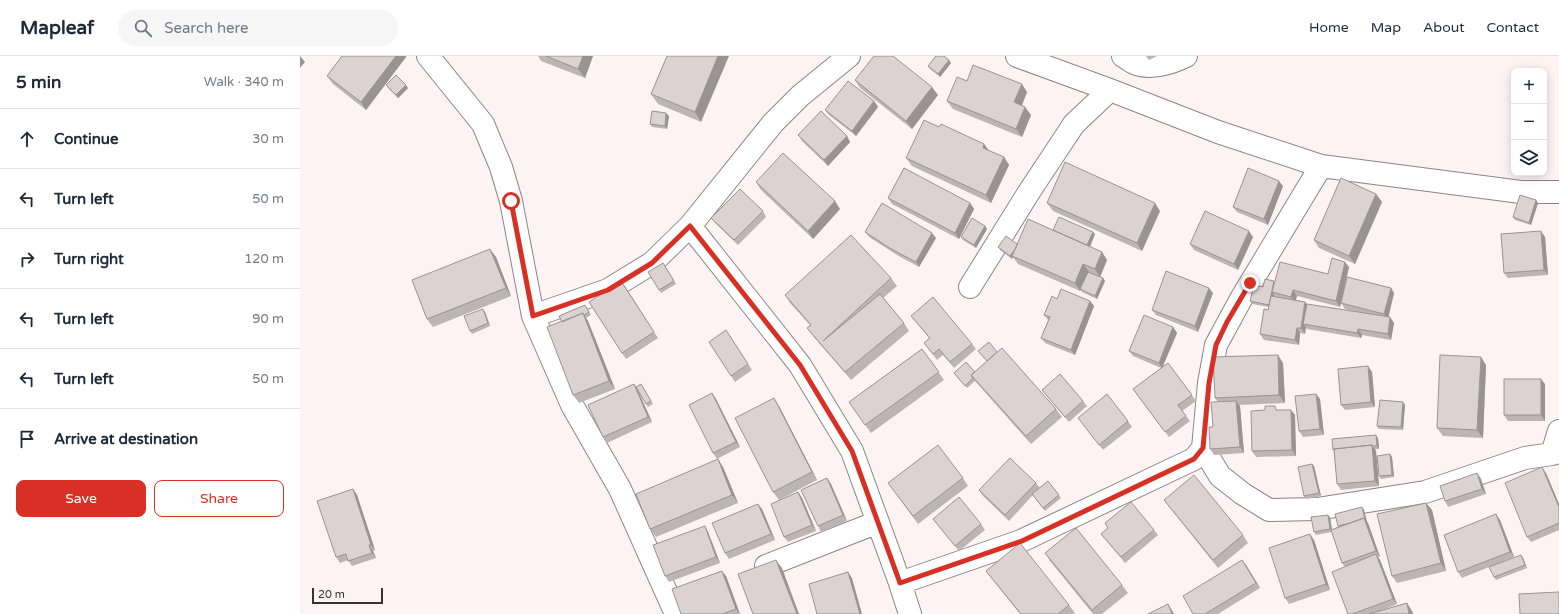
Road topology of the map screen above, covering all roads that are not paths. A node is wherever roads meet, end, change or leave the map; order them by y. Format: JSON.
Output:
{"nodes":[{"id":1,"x":428,"y":56,"type":"edge"},
{"id":2,"x":849,"y":56,"type":"edge"},
{"id":3,"x":1017,"y":56,"type":"edge"},
{"id":4,"x":1123,"y":56,"type":"edge"},
{"id":5,"x":1186,"y":56,"type":"edge"},
{"id":6,"x":1110,"y":90,"type":"junction"},
{"id":7,"x":1321,"y":166,"type":"junction"},
{"id":8,"x":1559,"y":192,"type":"edge"},
{"id":9,"x":690,"y":226,"type":"junction"},
{"id":10,"x":970,"y":287,"type":"dead end"},
{"id":11,"x":533,"y":316,"type":"junction"},
{"id":12,"x":1559,"y":431,"type":"edge"},
{"id":13,"x":1203,"y":448,"type":"junction"},
{"id":14,"x":1556,"y":453,"type":"edge"},
{"id":15,"x":878,"y":522,"type":"junction"},
{"id":16,"x":766,"y":566,"type":"edge"},
{"id":17,"x":900,"y":583,"type":"junction"},
{"id":18,"x":676,"y":614,"type":"edge"},
{"id":19,"x":910,"y":614,"type":"edge"}],
"edges":[{"from":1,"to":11,"type":"street"},
{"from":2,"to":9,"type":"street"},
{"from":3,"to":6,"type":"street"},
{"from":4,"to":5,"type":"street"},
{"from":6,"to":7,"type":"street"},
{"from":6,"to":10,"type":"street"},
{"from":7,"to":8,"type":"street"},
{"from":7,"to":13,"type":"street"},
{"from":9,"to":11,"type":"street"},
{"from":9,"to":15,"type":"street"},
{"from":11,"to":18,"type":"street"},
{"from":12,"to":14,"type":"street"},
{"from":13,"to":14,"type":"street"},
{"from":13,"to":17,"type":"street"},
{"from":15,"to":16,"type":"street"},
{"from":15,"to":17,"type":"street"},
{"from":17,"to":19,"type":"street"}]}
